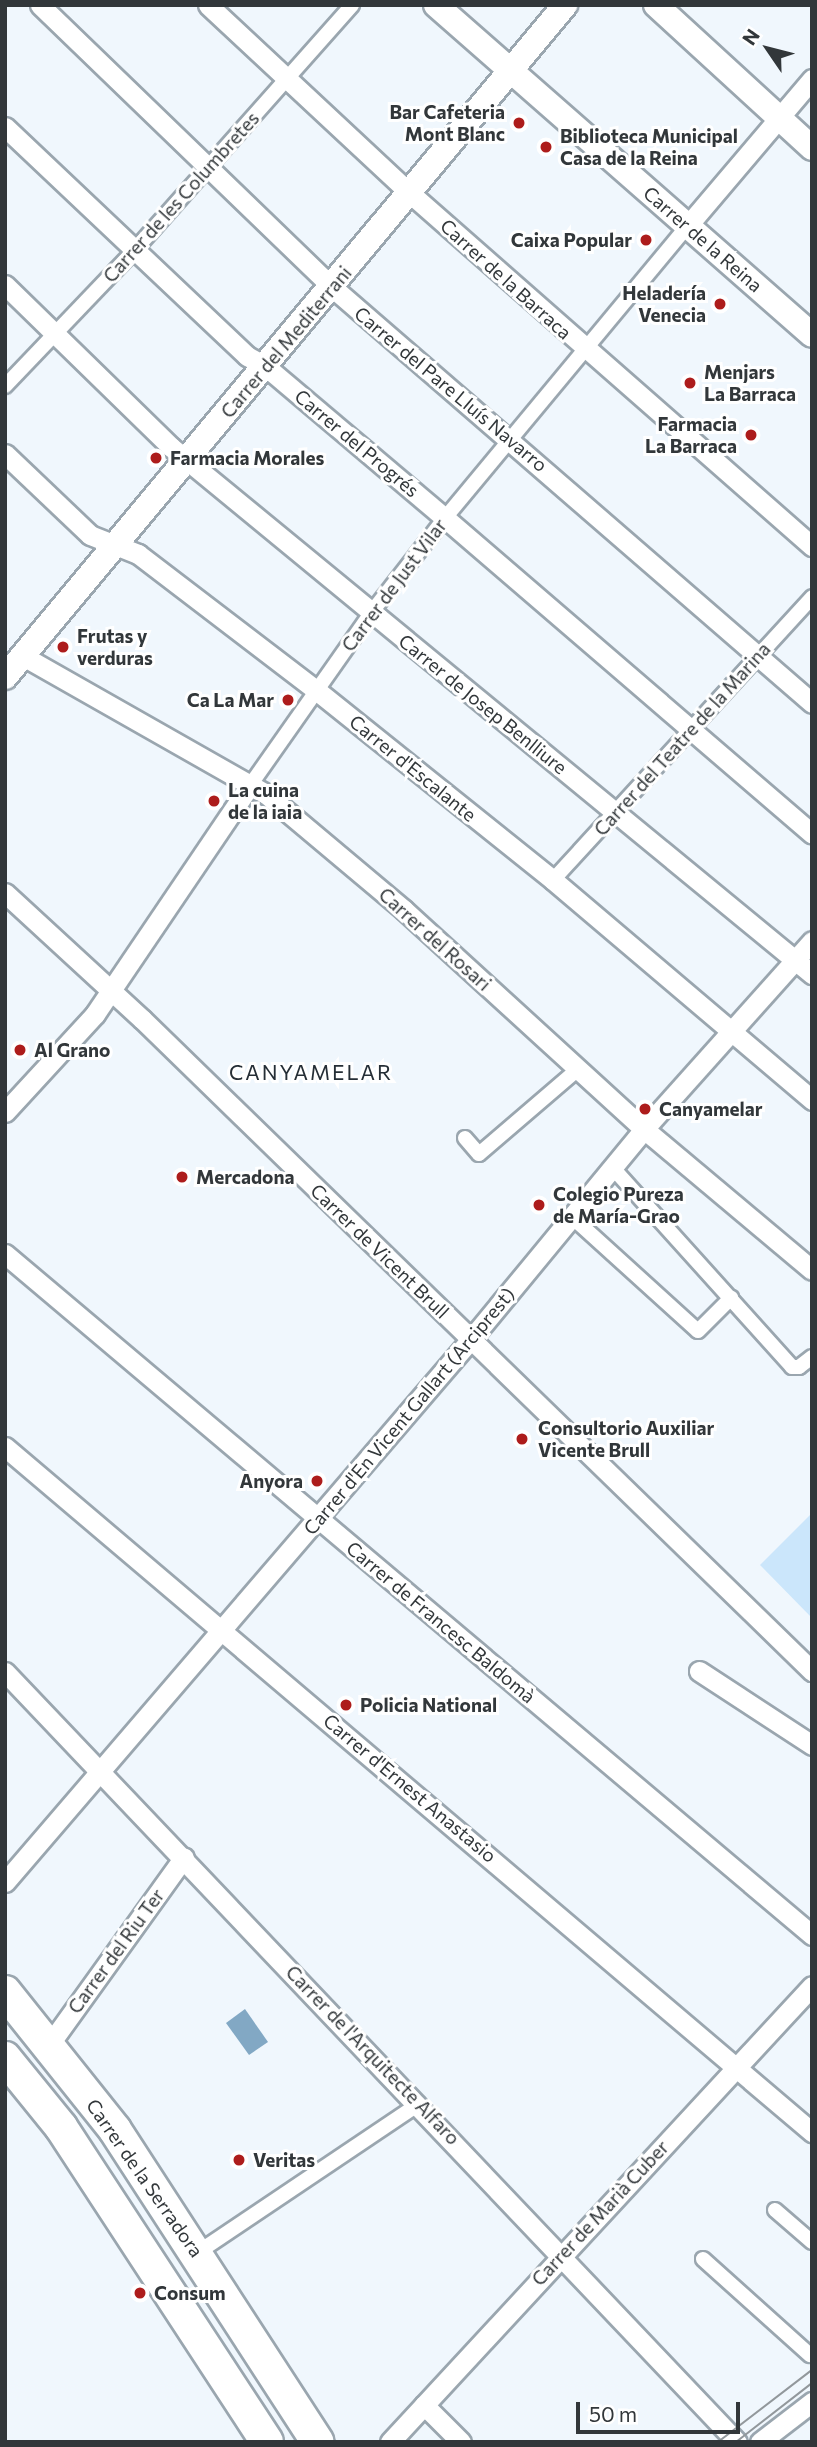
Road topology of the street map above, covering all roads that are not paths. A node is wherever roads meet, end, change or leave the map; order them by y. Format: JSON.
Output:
{"nodes":[{"id":1,"x":40,"y":5,"type":"edge"},
{"id":2,"x":208,"y":5,"type":"edge"},
{"id":3,"x":352,"y":5,"type":"edge"},
{"id":4,"x":436,"y":5,"type":"edge"},
{"id":5,"x":565,"y":5,"type":"edge"},
{"id":6,"x":656,"y":5,"type":"edge"},
{"id":7,"x":512,"y":70,"type":"junction"},
{"id":8,"x":288,"y":79,"type":"junction"},
{"id":9,"x":812,"y":79,"type":"edge"},
{"id":10,"x":776,"y":117,"type":"junction"},
{"id":11,"x":5,"y":127,"type":"edge"},
{"id":12,"x":812,"y":148,"type":"edge"},
{"id":13,"x":208,"y":169,"type":"junction"},
{"id":14,"x":411,"y":194,"type":"junction"},
{"id":15,"x":689,"y":224,"type":"junction"},
{"id":16,"x":133,"y":251,"type":"junction"},
{"id":17,"x":5,"y":285,"type":"edge"},
{"id":18,"x":332,"y":287,"type":"junction"},
{"id":19,"x":55,"y":334,"type":"junction"},
{"id":20,"x":812,"y":335,"type":"edge"},
{"id":21,"x":585,"y":349,"type":"junction"},
{"id":22,"x":265,"y":366,"type":"junction"},
{"id":23,"x":5,"y":386,"type":"edge"},
{"id":24,"x":510,"y":438,"type":"junction"},
{"id":25,"x":5,"y":454,"type":"edge"},
{"id":26,"x":187,"y":460,"type":"junction"},
{"id":27,"x":445,"y":518,"type":"junction"},
{"id":28,"x":115,"y":546,"type":"junction"},
{"id":29,"x":812,"y":546,"type":"edge"},
{"id":30,"x":812,"y":597,"type":"edge"},
{"id":31,"x":371,"y":613,"type":"junction"},
{"id":32,"x":23,"y":656,"type":"junction"},
{"id":33,"x":758,"y":656,"type":"junction"},
{"id":34,"x":5,"y":677,"type":"edge"},
{"id":35,"x":316,"y":690,"type":"junction"},
{"id":36,"x":812,"y":703,"type":"edge"},
{"id":37,"x":691,"y":730,"type":"junction"},
{"id":38,"x":251,"y":784,"type":"junction"},
{"id":39,"x":615,"y":813,"type":"junction"},
{"id":40,"x":812,"y":834,"type":"edge"},
{"id":41,"x":553,"y":880,"type":"junction"},
{"id":42,"x":5,"y":893,"type":"edge"},
{"id":43,"x":812,"y":941,"type":"edge"},
{"id":44,"x":793,"y":958,"type":"junction"},
{"id":45,"x":812,"y":974,"type":"edge"},
{"id":46,"x":109,"y":992,"type":"junction"},
{"id":47,"x":730,"y":1030,"type":"junction"},
{"id":48,"x":577,"y":1070,"type":"junction"},
{"id":49,"x":812,"y":1100,"type":"edge"},
{"id":50,"x":5,"y":1112,"type":"edge"},
{"id":51,"x":644,"y":1129,"type":"junction"},
{"id":52,"x":465,"y":1138,"type":"dead end"},
{"id":53,"x":612,"y":1167,"type":"junction"},
{"id":54,"x":571,"y":1216,"type":"junction"},
{"id":55,"x":5,"y":1254,"type":"edge"},
{"id":56,"x":812,"y":1270,"type":"edge"},
{"id":57,"x":731,"y":1298,"type":"junction"},
{"id":58,"x":471,"y":1339,"type":"junction"},
{"id":59,"x":812,"y":1357,"type":"edge"},
{"id":60,"x":5,"y":1447,"type":"edge"},
{"id":61,"x":319,"y":1518,"type":"junction"},
{"id":62,"x":223,"y":1629,"type":"junction"},
{"id":63,"x":699,"y":1671,"type":"dead end"},
{"id":64,"x":812,"y":1671,"type":"edge"},
{"id":65,"x":5,"y":1672,"type":"edge"},
{"id":66,"x":812,"y":1745,"type":"edge"},
{"id":67,"x":103,"y":1769,"type":"junction"},
{"id":68,"x":184,"y":1857,"type":"junction"},
{"id":69,"x":5,"y":1882,"type":"edge"},
{"id":70,"x":812,"y":1936,"type":"edge"},
{"id":71,"x":812,"y":1986,"type":"edge"},
{"id":72,"x":5,"y":1992,"type":"edge"},
{"id":73,"x":49,"y":2045,"type":"junction"},
{"id":74,"x":5,"y":2058,"type":"edge"},
{"id":75,"x":735,"y":2066,"type":"junction"},
{"id":76,"x":419,"y":2104,"type":"junction"},
{"id":77,"x":812,"y":2132,"type":"edge"},
{"id":78,"x":775,"y":2210,"type":"dead end"},
{"id":79,"x":812,"y":2242,"type":"edge"},
{"id":80,"x":197,"y":2253,"type":"junction"},
{"id":81,"x":560,"y":2255,"type":"junction"},
{"id":82,"x":703,"y":2259,"type":"dead end"},
{"id":83,"x":810,"y":2355,"type":"edge"},
{"id":84,"x":812,"y":2402,"type":"edge"},
{"id":85,"x":424,"y":2405,"type":"junction"},
{"id":86,"x":267,"y":2442,"type":"edge"},
{"id":87,"x":318,"y":2442,"type":"edge"},
{"id":88,"x":390,"y":2442,"type":"edge"},
{"id":89,"x":461,"y":2442,"type":"edge"},
{"id":90,"x":737,"y":2442,"type":"edge"},
{"id":91,"x":760,"y":2442,"type":"edge"}],
"edges":[{"from":1,"to":13,"type":"street","name":"Carrer del Pare Lluís Navarro"},
{"from":2,"to":8,"type":"street","name":"Carrer de la Barraca"},
{"from":3,"to":8,"type":"street","name":"Carrer de les Columbretes"},
{"from":4,"to":7,"type":"street","name":"Carrer de la Reina"},
{"from":5,"to":7,"type":"street","name":"Carrer del Mediterrani"},
{"from":6,"to":10,"type":"street"},
{"from":7,"to":14,"type":"street","name":"Carrer del Mediterrani"},
{"from":7,"to":15,"type":"street","name":"Carrer de la Reina"},
{"from":8,"to":13,"type":"street","name":"Carrer de les Columbretes"},
{"from":8,"to":14,"type":"street","name":"Carrer de la Barraca"},
{"from":9,"to":10,"type":"street","name":"Carrer de Just Vilar"},
{"from":10,"to":12,"type":"street"},
{"from":10,"to":15,"type":"street","name":"Carrer de Just Vilar"},
{"from":11,"to":16,"type":"street","name":"Carrer del Progrés"},
{"from":13,"to":16,"type":"street","name":"Carrer de les Columbretes"},
{"from":13,"to":18,"type":"street","name":"Carrer del Pare Lluís Navarro"},
{"from":14,"to":18,"type":"street","name":"Carrer del Mediterrani"},
{"from":14,"to":21,"type":"street","name":"Carrer de la Barraca"},
{"from":15,"to":20,"type":"street","name":"Carrer de la Reina"},
{"from":15,"to":21,"type":"street","name":"Carrer de Just Vilar"},
{"from":16,"to":19,"type":"street","name":"Carrer de les Columbretes"},
{"from":16,"to":22,"type":"street","name":"Carrer del Progrés"},
{"from":17,"to":19,"type":"street","name":"Carrer de Josep Benlliure"},
{"from":18,"to":22,"type":"street","name":"Carrer del Mediterrani"},
{"from":18,"to":24,"type":"street","name":"Carrer del Pare Lluís Navarro"},
{"from":19,"to":23,"type":"street","name":"Carrer de les Columbretes"},
{"from":19,"to":26,"type":"street","name":"Carrer de Josep Benlliure"},
{"from":21,"to":24,"type":"street","name":"Carrer de Just Vilar"},
{"from":21,"to":29,"type":"street","name":"Carrer de la Barraca"},
{"from":22,"to":26,"type":"street","name":"Carrer del Mediterrani"},
{"from":22,"to":27,"type":"street","name":"Carrer del Progrés"},
{"from":24,"to":27,"type":"street","name":"Carrer de Just Vilar"},
{"from":24,"to":33,"type":"street","name":"Carrer del Pare Lluís Navarro"},
{"from":25,"to":28,"type":"street","name":"Carrer d'Escalante"},
{"from":26,"to":28,"type":"street","name":"Carrer del Mediterrani"},
{"from":26,"to":31,"type":"street","name":"Carrer de Josep Benlliure"},
{"from":27,"to":31,"type":"street","name":"Carrer de Just Vilar"},
{"from":27,"to":37,"type":"street","name":"Carrer del Progrés"},
{"from":28,"to":32,"type":"street","name":"Carrer del Mediterrani"},
{"from":28,"to":35,"type":"street","name":"Carrer d'Escalante"},
{"from":30,"to":33,"type":"street","name":"Carrer del Teatre de la Marina"},
{"from":31,"to":35,"type":"street","name":"Carrer de Just Vilar"},
{"from":31,"to":39,"type":"street","name":"Carrer de Josep Benlliure"},
{"from":32,"to":34,"type":"street","name":"Carrer del Mediterrani"},
{"from":32,"to":38,"type":"street","name":"Carrer del Rosari"},
{"from":33,"to":36,"type":"street","name":"Carrer del Pare Lluís Navarro"},
{"from":33,"to":37,"type":"street","name":"Carrer del Teatre de la Marina"},
{"from":35,"to":38,"type":"street","name":"Carrer de Just Vilar"},
{"from":35,"to":41,"type":"street","name":"Carrer d'Escalante"},
{"from":37,"to":39,"type":"street","name":"Carrer del Teatre de la Marina"},
{"from":37,"to":40,"type":"street","name":"Carrer del Progrés"},
{"from":38,"to":46,"type":"street","name":"Carrer de Just Vilar"},
{"from":38,"to":48,"type":"street","name":"Carrer del Rosari"},
{"from":39,"to":41,"type":"street","name":"Carrer del Teatre de la Marina"},
{"from":39,"to":44,"type":"street","name":"Carrer de Josep Benlliure"},
{"from":41,"to":47,"type":"street","name":"Carrer d'Escalante"},
{"from":42,"to":46,"type":"street","name":"Carrer de Vicent Brull"},
{"from":43,"to":44,"type":"street","name":"Carrer d'En Vicent Gallart (Arciprest)"},
{"from":44,"to":45,"type":"street","name":"Carrer de Josep Benlliure"},
{"from":44,"to":47,"type":"street","name":"Carrer d'En Vicent Gallart (Arciprest)"},
{"from":46,"to":50,"type":"street","name":"Carrer de Just Vilar"},
{"from":46,"to":58,"type":"street","name":"Carrer de Vicent Brull"},
{"from":47,"to":49,"type":"street","name":"Carrer d'Escalante"},
{"from":47,"to":51,"type":"street","name":"Carrer d'En Vicent Gallart (Arciprest)"},
{"from":48,"to":51,"type":"street","name":"Carrer del Rosari"},
{"from":48,"to":52,"type":"street"},
{"from":51,"to":53,"type":"street","name":"Carrer d'En Vicent Gallart (Arciprest)"},
{"from":51,"to":56,"type":"street","name":"Carrer del Rosari"},
{"from":53,"to":54,"type":"street","name":"Carrer d'En Vicent Gallart (Arciprest)"},
{"from":53,"to":57,"type":"street"},
{"from":54,"to":57,"type":"street"},
{"from":54,"to":58,"type":"street","name":"Carrer d'En Vicent Gallart (Arciprest)"},
{"from":55,"to":61,"type":"street","name":"Carrer de Francesc Baldomà"},
{"from":57,"to":59,"type":"street"},
{"from":58,"to":61,"type":"street","name":"Carrer d'En Vicent Gallart (Arciprest)"},
{"from":58,"to":64,"type":"street","name":"Carrer de Vicent Brull"},
{"from":60,"to":62,"type":"street","name":"Carrer d'Ernest Anastasio"},
{"from":61,"to":62,"type":"street","name":"Carrer d'En Vicent Gallart (Arciprest)"},
{"from":61,"to":70,"type":"street","name":"Carrer de Francesc Baldomà"},
{"from":62,"to":67,"type":"street","name":"Carrer d'En Vicent Gallart (Arciprest)"},
{"from":62,"to":75,"type":"street","name":"Carrer d'Ernest Anastasio"},
{"from":63,"to":66,"type":"street"},
{"from":65,"to":67,"type":"street","name":"Carrer de l'Arquitecte Alfaro"},
{"from":67,"to":68,"type":"street","name":"Carrer de l'Arquitecte Alfaro"},
{"from":67,"to":69,"type":"street","name":"Carrer d'En Vicent Gallart (Arciprest)"},
{"from":68,"to":73,"type":"street","name":"Carrer del Riu Ter"},
{"from":68,"to":76,"type":"street","name":"Carrer de l'Arquitecte Alfaro"},
{"from":71,"to":75,"type":"street","name":"Carrer de Marià Cuber"},
{"from":72,"to":73,"type":"main road","name":"Carrer de la Serradora"},
{"from":73,"to":80,"type":"main road","name":"Carrer de la Serradora"},
{"from":74,"to":86,"type":"main road","name":"Carrer de la Serradora"},
{"from":75,"to":77,"type":"street","name":"Carrer d'Ernest Anastasio"},
{"from":75,"to":81,"type":"street","name":"Carrer de Marià Cuber"},
{"from":76,"to":80,"type":"street"},
{"from":76,"to":81,"type":"street","name":"Carrer de l'Arquitecte Alfaro"},
{"from":78,"to":79,"type":"street"},
{"from":80,"to":87,"type":"main road","name":"Carrer de la Serradora"},
{"from":81,"to":85,"type":"street","name":"Carrer de Marià Cuber"},
{"from":81,"to":90,"type":"street","name":"Carrer de l'Arquitecte Alfaro"},
{"from":82,"to":83,"type":"street"},
{"from":84,"to":91,"type":"street"},
{"from":85,"to":88,"type":"street","name":"Carrer de Marià Cuber"},
{"from":85,"to":89,"type":"street"}]}
